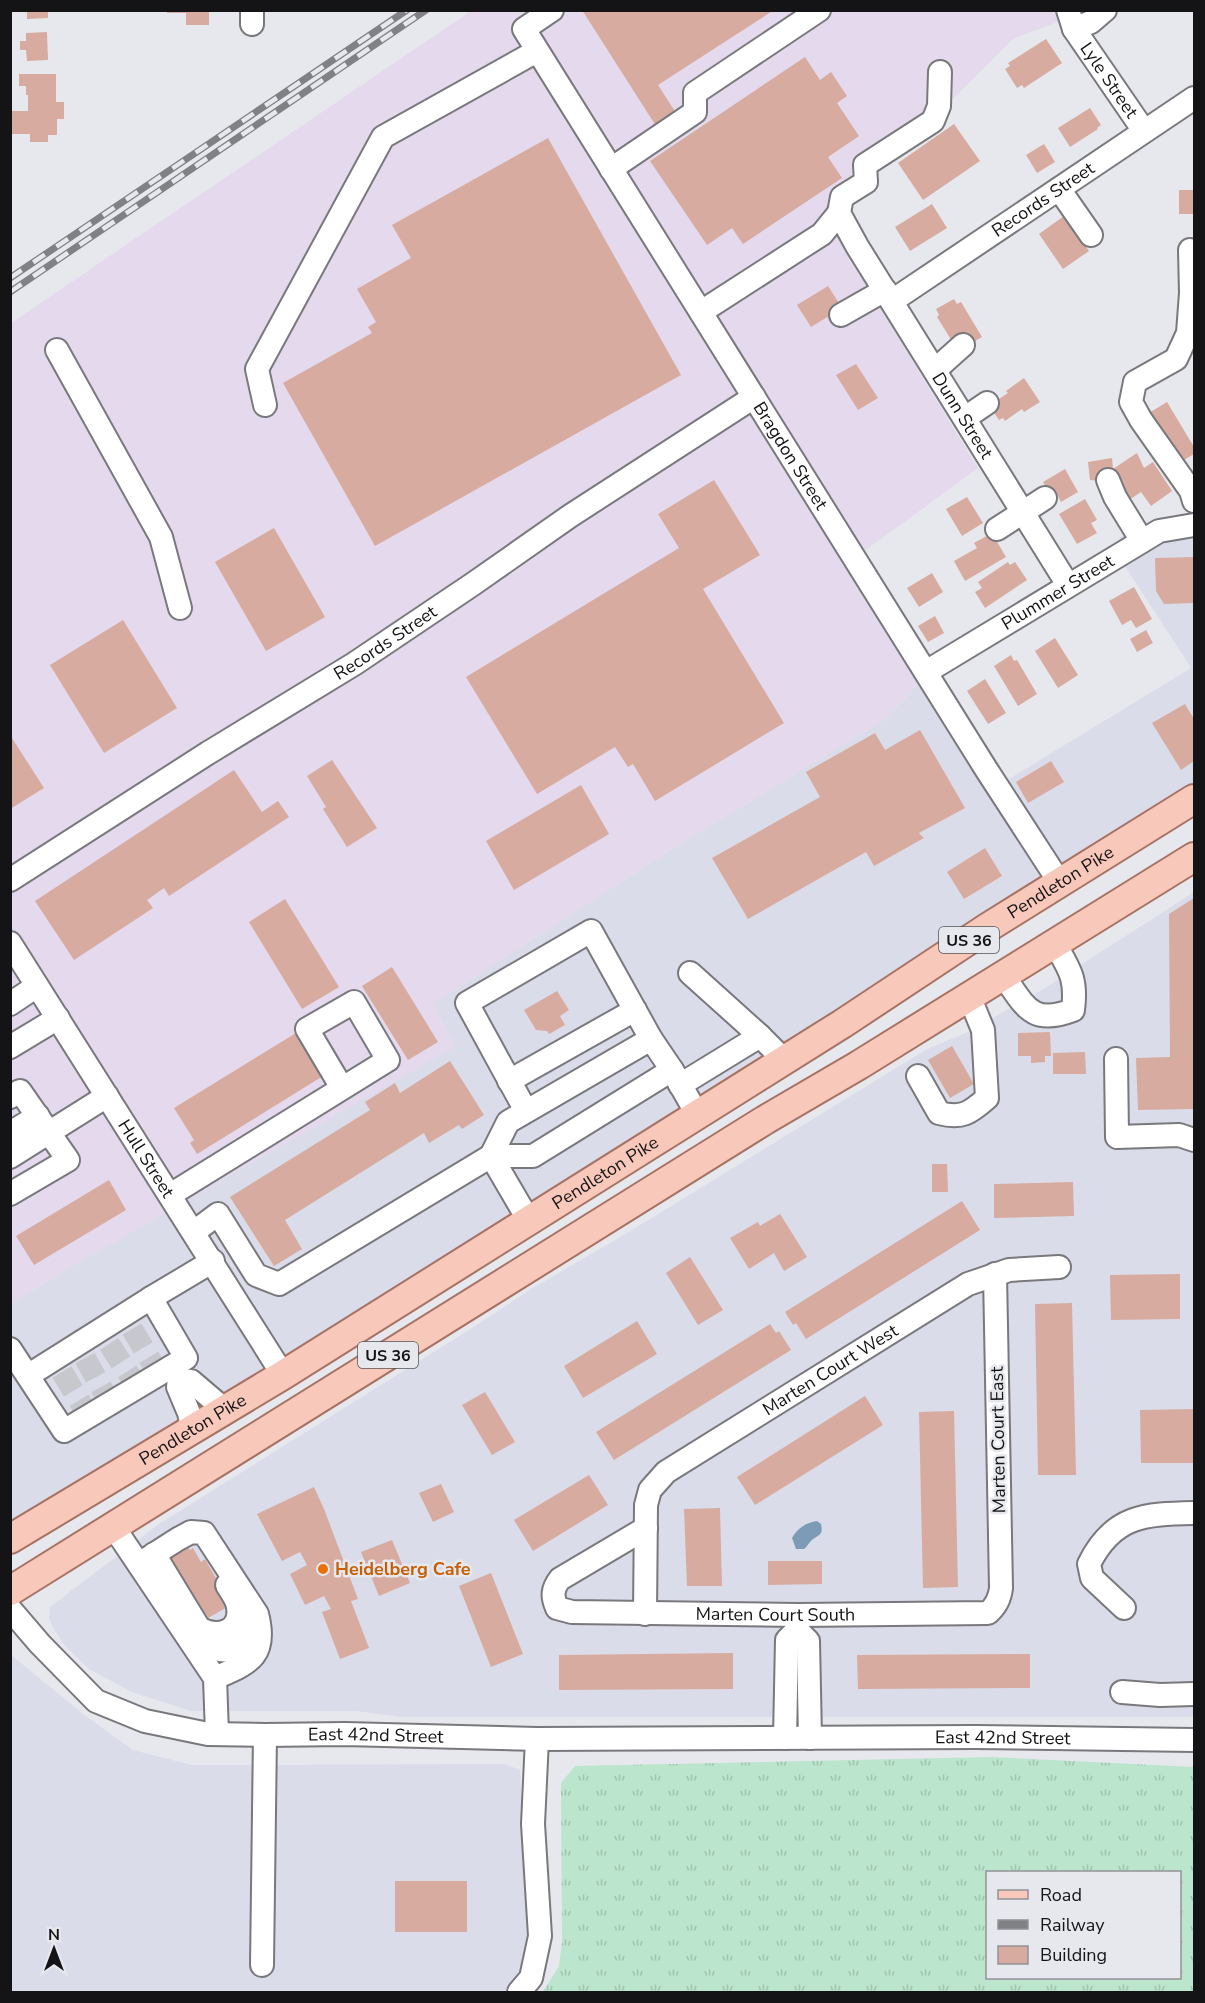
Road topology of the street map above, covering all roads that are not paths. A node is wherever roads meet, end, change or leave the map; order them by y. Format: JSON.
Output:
{"nodes":[{"id":1,"x":552,"y":10,"type":"edge"},
{"id":2,"x":819,"y":10,"type":"edge"},
{"id":3,"x":1105,"y":10,"type":"edge"},
{"id":4,"x":1071,"y":20,"type":"edge"},
{"id":5,"x":537,"y":51,"type":"junction"},
{"id":6,"x":940,"y":72,"type":"dead end"},
{"id":7,"x":1194,"y":98,"type":"edge"},
{"id":8,"x":1144,"y":131,"type":"junction"},
{"id":9,"x":611,"y":169,"type":"junction"},
{"id":10,"x":1059,"y":189,"type":"junction"},
{"id":11,"x":839,"y":213,"type":"junction"},
{"id":12,"x":1091,"y":235,"type":"dead end"},
{"id":13,"x":1190,"y":250,"type":"dead end"},
{"id":14,"x":1192,"y":293,"type":"edge"},
{"id":15,"x":888,"y":296,"type":"junction"},
{"id":16,"x":701,"y":312,"type":"junction"},
{"id":17,"x":841,"y":315,"type":"dead end"},
{"id":18,"x":963,"y":345,"type":"dead end"},
{"id":19,"x":57,"y":350,"type":"dead end"},
{"id":20,"x":935,"y":370,"type":"junction"},
{"id":21,"x":754,"y":397,"type":"junction"},
{"id":22,"x":987,"y":403,"type":"dead end"},
{"id":23,"x":265,"y":405,"type":"dead end"},
{"id":24,"x":965,"y":418,"type":"junction"},
{"id":25,"x":1108,"y":480,"type":"dead end"},
{"id":26,"x":1045,"y":498,"type":"dead end"},
{"id":27,"x":1194,"y":501,"type":"edge"},
{"id":28,"x":1020,"y":507,"type":"junction"},
{"id":29,"x":992,"y":525,"type":"dead end"},
{"id":30,"x":1194,"y":525,"type":"edge"},
{"id":31,"x":1142,"y":541,"type":"junction"},
{"id":32,"x":1068,"y":585,"type":"junction"},
{"id":33,"x":180,"y":608,"type":"dead end"},
{"id":34,"x":926,"y":672,"type":"junction"},
{"id":35,"x":1194,"y":799,"type":"edge"},
{"id":36,"x":1194,"y":857,"type":"edge"},
{"id":37,"x":10,"y":880,"type":"edge"},
{"id":38,"x":1060,"y":883,"type":"junction"},
{"id":39,"x":10,"y":943,"type":"edge"},
{"id":40,"x":1054,"y":944,"type":"junction"},
{"id":41,"x":690,"y":973,"type":"dead end"},
{"id":42,"x":1003,"y":975,"type":"junction"},
{"id":43,"x":38,"y":986,"type":"junction"},
{"id":44,"x":969,"y":996,"type":"junction"},
{"id":45,"x":10,"y":1004,"type":"edge"},
{"id":46,"x":635,"y":1010,"type":"junction"},
{"id":47,"x":58,"y":1018,"type":"junction"},
{"id":48,"x":760,"y":1036,"type":"junction"},
{"id":49,"x":651,"y":1039,"type":"junction"},
{"id":50,"x":10,"y":1047,"type":"edge"},
{"id":51,"x":1116,"y":1059,"type":"dead end"},
{"id":52,"x":784,"y":1060,"type":"junction"},
{"id":53,"x":918,"y":1076,"type":"dead end"},
{"id":54,"x":676,"y":1077,"type":"junction"},
{"id":55,"x":509,"y":1081,"type":"junction"},
{"id":56,"x":342,"y":1088,"type":"dead end"},
{"id":57,"x":107,"y":1096,"type":"junction"},
{"id":58,"x":526,"y":1111,"type":"junction"},
{"id":59,"x":27,"y":1112,"type":"edge"},
{"id":60,"x":697,"y":1114,"type":"junction"},
{"id":61,"x":10,"y":1133,"type":"edge"},
{"id":62,"x":1194,"y":1140,"type":"edge"},
{"id":63,"x":491,"y":1156,"type":"junction"},
{"id":64,"x":10,"y":1157,"type":"edge"},
{"id":65,"x":10,"y":1194,"type":"edge"},
{"id":66,"x":170,"y":1195,"type":"junction"},
{"id":67,"x":529,"y":1221,"type":"junction"},
{"id":68,"x":194,"y":1232,"type":"junction"},
{"id":69,"x":213,"y":1261,"type":"junction"},
{"id":70,"x":1059,"y":1267,"type":"dead end"},
{"id":71,"x":995,"y":1274,"type":"junction"},
{"id":72,"x":151,"y":1298,"type":"junction"},
{"id":73,"x":10,"y":1349,"type":"edge"},
{"id":74,"x":166,"y":1372,"type":"junction"},
{"id":75,"x":29,"y":1375,"type":"junction"},
{"id":76,"x":283,"y":1375,"type":"junction"},
{"id":77,"x":225,"y":1410,"type":"junction"},
{"id":78,"x":193,"y":1431,"type":"junction"},
{"id":79,"x":1194,"y":1513,"type":"edge"},
{"id":80,"x":113,"y":1526,"type":"junction"},
{"id":81,"x":646,"y":1528,"type":"junction"},
{"id":82,"x":191,"y":1532,"type":"junction"},
{"id":83,"x":10,"y":1539,"type":"edge"},
{"id":84,"x":147,"y":1559,"type":"junction"},
{"id":85,"x":10,"y":1591,"type":"edge"},
{"id":86,"x":996,"y":1604,"type":"joint"},
{"id":87,"x":1124,"y":1608,"type":"dead end"},
{"id":88,"x":10,"y":1609,"type":"edge"},
{"id":89,"x":645,"y":1614,"type":"junction"},
{"id":90,"x":797,"y":1623,"type":"junction"},
{"id":91,"x":215,"y":1678,"type":"junction"},
{"id":92,"x":1122,"y":1692,"type":"dead end"},
{"id":93,"x":1194,"y":1694,"type":"edge"},
{"id":94,"x":217,"y":1734,"type":"junction"},
{"id":95,"x":265,"y":1735,"type":"junction"},
{"id":96,"x":785,"y":1738,"type":"junction"},
{"id":97,"x":810,"y":1738,"type":"junction"},
{"id":98,"x":537,"y":1739,"type":"junction"},
{"id":99,"x":1194,"y":1740,"type":"edge"},
{"id":100,"x":262,"y":1965,"type":"dead end"},
{"id":101,"x":519,"y":1992,"type":"edge"}],
"edges":[{"from":1,"to":5,"type":"street","name":"Bragdon Street"},
{"from":2,"to":9,"type":"street"},
{"from":3,"to":4,"type":"street"},
{"from":4,"to":8,"type":"street","name":"Lyle Street"},
{"from":5,"to":9,"type":"street","name":"Bragdon Street"},
{"from":5,"to":23,"type":"street"},
{"from":6,"to":11,"type":"street"},
{"from":7,"to":8,"type":"street","name":"Records Street"},
{"from":8,"to":10,"type":"street","name":"Records Street"},
{"from":9,"to":16,"type":"street","name":"Bragdon Street"},
{"from":10,"to":12,"type":"street"},
{"from":10,"to":15,"type":"street","name":"Records Street"},
{"from":11,"to":15,"type":"street","name":"Dunn Street"},
{"from":11,"to":16,"type":"street"},
{"from":13,"to":14,"type":"street"},
{"from":14,"to":27,"type":"street"},
{"from":15,"to":17,"type":"street","name":"Records Street"},
{"from":15,"to":20,"type":"street","name":"Dunn Street"},
{"from":16,"to":21,"type":"street","name":"Bragdon Street"},
{"from":18,"to":20,"type":"street"},
{"from":19,"to":33,"type":"street"},
{"from":20,"to":24,"type":"street","name":"Dunn Street"},
{"from":21,"to":34,"type":"street","name":"Bragdon Street"},
{"from":21,"to":37,"type":"street","name":"Records Street"},
{"from":22,"to":24,"type":"street"},
{"from":24,"to":28,"type":"street","name":"Dunn Street"},
{"from":25,"to":31,"type":"street"},
{"from":26,"to":28,"type":"street"},
{"from":28,"to":29,"type":"street"},
{"from":28,"to":32,"type":"street","name":"Dunn Street"},
{"from":30,"to":31,"type":"street","name":"Plummer Street"},
{"from":31,"to":32,"type":"street","name":"Plummer Street"},
{"from":32,"to":34,"type":"street","name":"Plummer Street"},
{"from":34,"to":38,"type":"street","name":"Bragdon Street"},
{"from":35,"to":38,"type":"main road","name":"Pendleton Pike","number":"US 36"},
{"from":36,"to":40,"type":"main road","number":"US 36"},
{"from":38,"to":52,"type":"main road","name":"Pendleton Pike","number":"US 36"},
{"from":39,"to":43,"type":"street","name":"Hull Street"},
{"from":40,"to":42,"type":"main road","number":"US 36"},
{"from":40,"to":42,"type":"street"},
{"from":41,"to":48,"type":"street"},
{"from":42,"to":44,"type":"main road","number":"US 36"},
{"from":43,"to":45,"type":"street"},
{"from":43,"to":47,"type":"street","name":"Hull Street"},
{"from":44,"to":53,"type":"street"},
{"from":44,"to":80,"type":"main road","number":"US 36"},
{"from":46,"to":49,"type":"street"},
{"from":46,"to":55,"type":"street"},
{"from":46,"to":55,"type":"street"},
{"from":47,"to":50,"type":"street"},
{"from":47,"to":57,"type":"street","name":"Hull Street"},
{"from":48,"to":52,"type":"street"},
{"from":48,"to":54,"type":"street"},
{"from":49,"to":54,"type":"street"},
{"from":49,"to":58,"type":"street"},
{"from":51,"to":62,"type":"street"},
{"from":52,"to":60,"type":"main road","name":"Pendleton Pike","number":"US 36"},
{"from":54,"to":60,"type":"street"},
{"from":54,"to":63,"type":"street"},
{"from":55,"to":58,"type":"street"},
{"from":56,"to":66,"type":"street"},
{"from":57,"to":59,"type":"street"},
{"from":57,"to":66,"type":"street","name":"Hull Street"},
{"from":58,"to":63,"type":"street"},
{"from":59,"to":61,"type":"street"},
{"from":59,"to":64,"type":"street"},
{"from":59,"to":65,"type":"street"},
{"from":60,"to":67,"type":"main road","name":"Pendleton Pike","number":"US 36"},
{"from":63,"to":67,"type":"street"},
{"from":63,"to":68,"type":"street"},
{"from":66,"to":68,"type":"street","name":"Hull Street"},
{"from":67,"to":76,"type":"main road","name":"Pendleton Pike","number":"US 36"},
{"from":68,"to":69,"type":"street","name":"Hull Street"},
{"from":69,"to":72,"type":"street"},
{"from":69,"to":76,"type":"street","name":"Hull Street"},
{"from":70,"to":71,"type":"street","name":"Marten Court West"},
{"from":71,"to":81,"type":"street","name":"Marten Court West"},
{"from":71,"to":86,"type":"street","name":"Marten Court East"},
{"from":72,"to":74,"type":"street"},
{"from":72,"to":75,"type":"street"},
{"from":73,"to":75,"type":"street"},
{"from":74,"to":75,"type":"street"},
{"from":74,"to":77,"type":"street"},
{"from":74,"to":78,"type":"street"},
{"from":76,"to":77,"type":"main road","name":"Pendleton Pike","number":"US 36"},
{"from":77,"to":78,"type":"main road","name":"Pendleton Pike","number":"US 36"},
{"from":78,"to":83,"type":"main road","name":"Pendleton Pike","number":"US 36"},
{"from":79,"to":87,"type":"street"},
{"from":80,"to":84,"type":"street"},
{"from":80,"to":85,"type":"main road","number":"US 36"},
{"from":81,"to":89,"type":"street","name":"Marten Court West"},
{"from":81,"to":89,"type":"street","name":"Marten Court South"},
{"from":82,"to":84,"type":"street"},
{"from":82,"to":84,"type":"street"},
{"from":82,"to":91,"type":"street"},
{"from":84,"to":91,"type":"street"},
{"from":86,"to":90,"type":"street","name":"Marten Court South"},
{"from":88,"to":94,"type":"street","name":"East 42nd Street"},
{"from":89,"to":90,"type":"street","name":"Marten Court South"},
{"from":90,"to":96,"type":"street"},
{"from":90,"to":97,"type":"street"},
{"from":91,"to":94,"type":"street"},
{"from":92,"to":93,"type":"street"},
{"from":94,"to":95,"type":"street","name":"East 42nd Street"},
{"from":95,"to":98,"type":"street","name":"East 42nd Street"},
{"from":95,"to":100,"type":"street"},
{"from":96,"to":97,"type":"street","name":"East 42nd Street"},
{"from":96,"to":98,"type":"street","name":"East 42nd Street"},
{"from":97,"to":99,"type":"street","name":"East 42nd Street"},
{"from":98,"to":101,"type":"street"}]}
